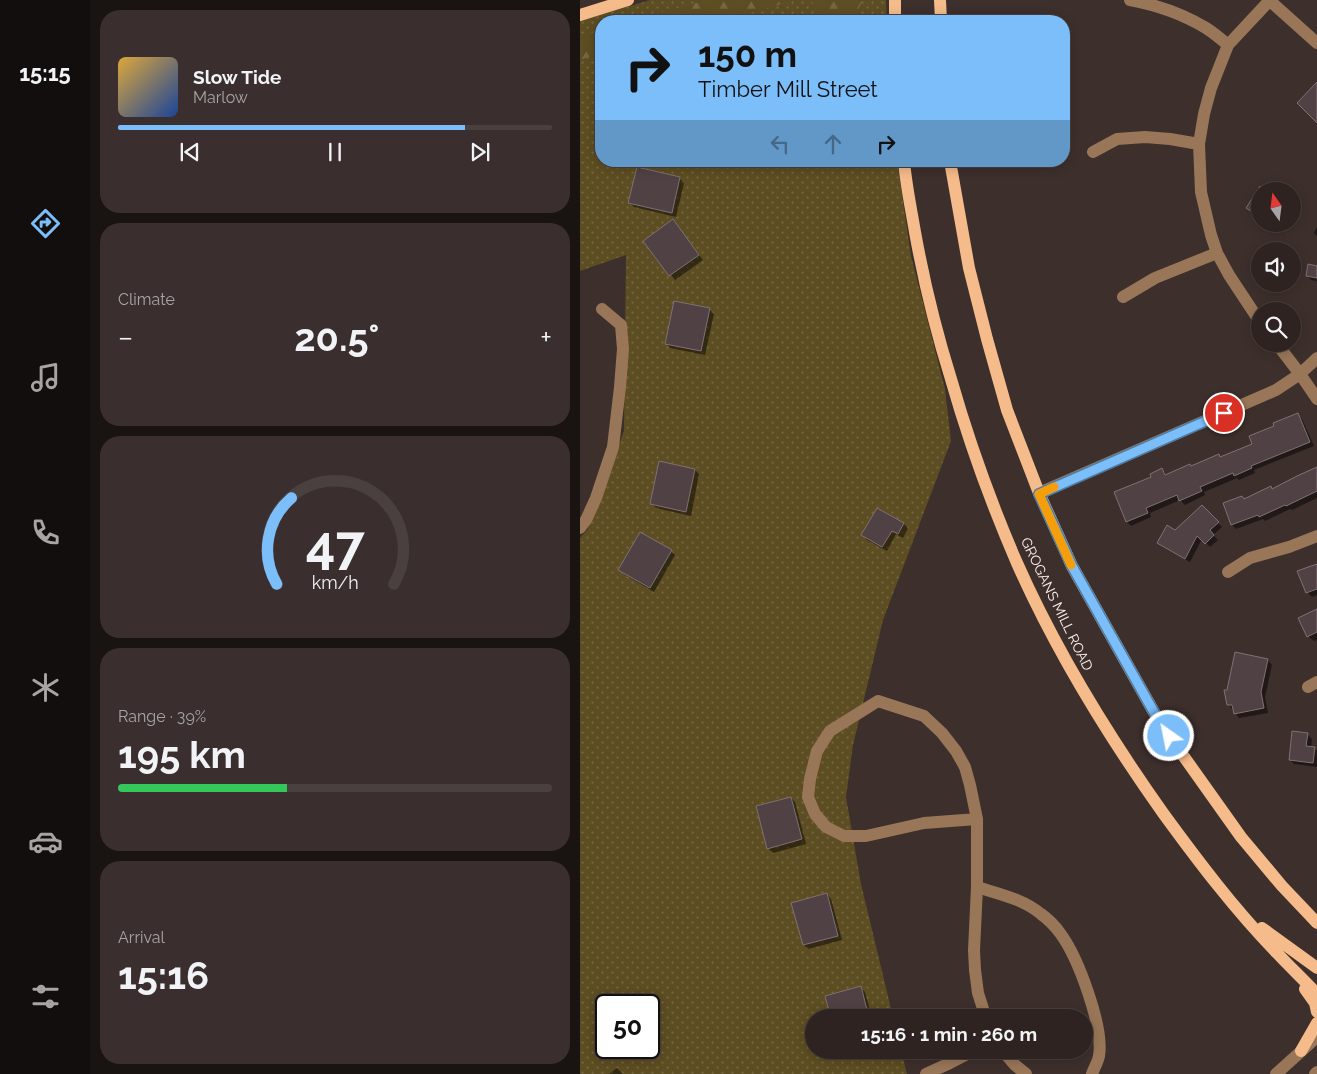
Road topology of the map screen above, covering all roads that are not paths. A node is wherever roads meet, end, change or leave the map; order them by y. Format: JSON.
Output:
{"nodes":[{"id":1,"x":628,"y":0,"type":"edge"},
{"id":2,"x":940,"y":0,"type":"edge"},
{"id":3,"x":1130,"y":0,"type":"edge"},
{"id":4,"x":1270,"y":0,"type":"edge"},
{"id":5,"x":580,"y":15,"type":"edge"},
{"id":6,"x":941,"y":15,"type":"edge"},
{"id":7,"x":1317,"y":43,"type":"edge"},
{"id":8,"x":1228,"y":45,"type":"junction"},
{"id":9,"x":1199,"y":144,"type":"junction"},
{"id":10,"x":1093,"y":152,"type":"dead end"},
{"id":11,"x":905,"y":167,"type":"edge"},
{"id":12,"x":951,"y":167,"type":"edge"},
{"id":13,"x":1217,"y":252,"type":"junction"},
{"id":14,"x":1123,"y":297,"type":"dead end"},
{"id":15,"x":602,"y":309,"type":"dead end"},
{"id":16,"x":1251,"y":309,"type":"edge"},
{"id":17,"x":1282,"y":352,"type":"edge"},
{"id":18,"x":1317,"y":358,"type":"edge"},
{"id":19,"x":1300,"y":374,"type":"junction"},
{"id":20,"x":1317,"y":399,"type":"edge"},
{"id":21,"x":1039,"y":494,"type":"junction"},
{"id":22,"x":580,"y":528,"type":"edge"},
{"id":23,"x":1317,"y":536,"type":"edge"},
{"id":24,"x":1228,"y":572,"type":"dead end"},
{"id":25,"x":977,"y":820,"type":"junction"},
{"id":26,"x":977,"y":887,"type":"junction"},
{"id":27,"x":1244,"y":915,"type":"junction"},
{"id":28,"x":1317,"y":923,"type":"edge"},
{"id":29,"x":1276,"y":952,"type":"junction"},
{"id":30,"x":1317,"y":968,"type":"edge"},
{"id":31,"x":1317,"y":994,"type":"edge"},
{"id":32,"x":983,"y":1009,"type":"edge"},
{"id":33,"x":1317,"y":1012,"type":"edge"},
{"id":34,"x":1317,"y":1023,"type":"edge"},
{"id":35,"x":1317,"y":1037,"type":"edge"},
{"id":36,"x":1301,"y":1051,"type":"junction"},
{"id":37,"x":958,"y":1059,"type":"edge"},
{"id":38,"x":1010,"y":1059,"type":"edge"},
{"id":39,"x":926,"y":1074,"type":"edge"},
{"id":40,"x":1026,"y":1074,"type":"edge"},
{"id":41,"x":1092,"y":1074,"type":"edge"},
{"id":42,"x":1276,"y":1074,"type":"edge"}],
"edges":[{"from":1,"to":5,"type":"main road"},
{"from":2,"to":6,"type":"main road"},
{"from":3,"to":8,"type":"street"},
{"from":4,"to":7,"type":"street"},
{"from":4,"to":8,"type":"street"},
{"from":8,"to":9,"type":"street"},
{"from":9,"to":10,"type":"street"},
{"from":9,"to":13,"type":"street"},
{"from":11,"to":27,"type":"main road","name":"GROGANS MILL ROAD"},
{"from":12,"to":21,"type":"main road"},
{"from":13,"to":14,"type":"street"},
{"from":13,"to":16,"type":"street"},
{"from":15,"to":22,"type":"street"},
{"from":17,"to":19,"type":"street"},
{"from":18,"to":19,"type":"street"},
{"from":19,"to":20,"type":"street"},
{"from":19,"to":21,"type":"street"},
{"from":21,"to":28,"type":"main road"},
{"from":23,"to":24,"type":"street"},
{"from":25,"to":25,"type":"street"},
{"from":25,"to":26,"type":"street"},
{"from":26,"to":32,"type":"street"},
{"from":26,"to":41,"type":"street"},
{"from":27,"to":29,"type":"main road","name":"GROGANS MILL ROAD"},
{"from":27,"to":30,"type":"main road"},
{"from":29,"to":31,"type":"main road","name":"GROGANS MILL ROAD"},
{"from":29,"to":33,"type":"main road"},
{"from":34,"to":36,"type":"main road"},
{"from":35,"to":36,"type":"street"},
{"from":36,"to":42,"type":"street"},
{"from":37,"to":39,"type":"street"},
{"from":38,"to":40,"type":"street"}]}
